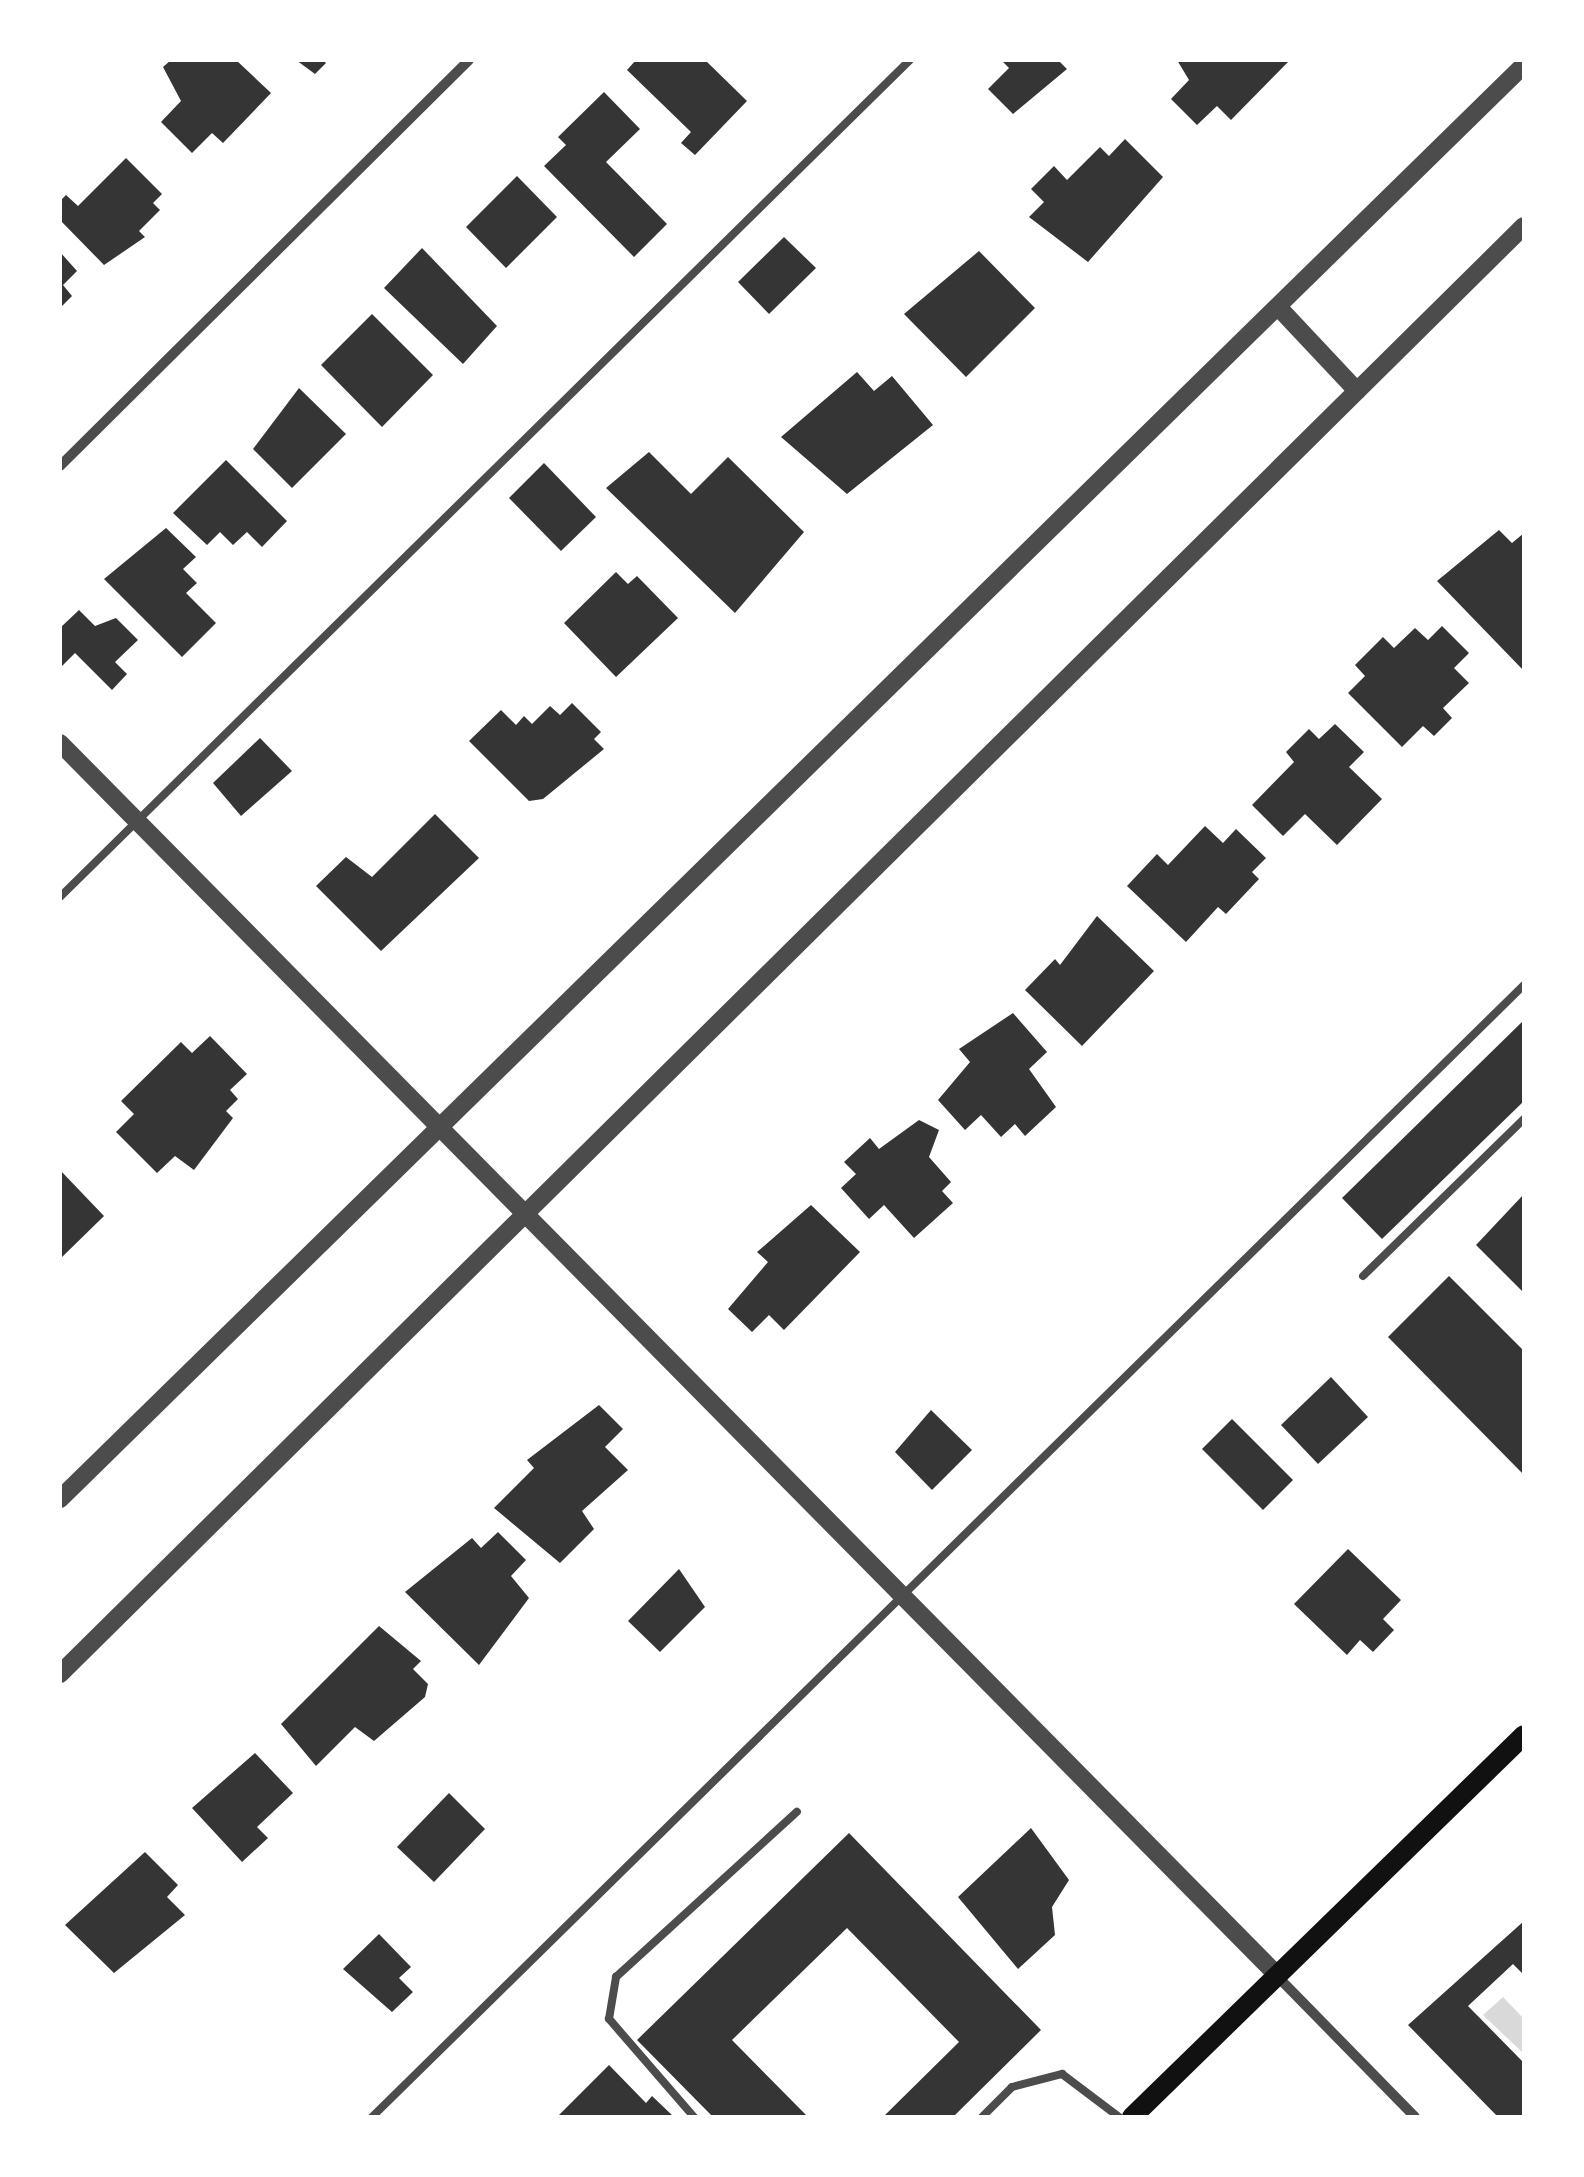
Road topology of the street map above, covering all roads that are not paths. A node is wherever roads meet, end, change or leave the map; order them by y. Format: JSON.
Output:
{"nodes":[{"id":1,"x":469,"y":60,"type":"edge"},
{"id":2,"x":910,"y":60,"type":"edge"},
{"id":3,"x":1524,"y":65,"type":"edge"},
{"id":4,"x":1524,"y":226,"type":"edge"},
{"id":5,"x":1280,"y":310,"type":"junction"},
{"id":6,"x":1356,"y":391,"type":"junction"},
{"id":7,"x":60,"y":466,"type":"edge"},
{"id":8,"x":60,"y":744,"type":"edge"},
{"id":9,"x":136,"y":822,"type":"junction"},
{"id":10,"x":60,"y":897,"type":"edge"},
{"id":11,"x":1524,"y":986,"type":"edge"},
{"id":12,"x":1524,"y":1119,"type":"edge"},
{"id":13,"x":436,"y":1130,"type":"junction"},
{"id":14,"x":526,"y":1220,"type":"junction"},
{"id":15,"x":1363,"y":1276,"type":"dead end"},
{"id":16,"x":60,"y":1499,"type":"edge"},
{"id":17,"x":901,"y":1598,"type":"junction"},
{"id":18,"x":60,"y":1674,"type":"edge"},
{"id":19,"x":1524,"y":1735,"type":"edge"},
{"id":20,"x":797,"y":1812,"type":"dead end"},
{"id":21,"x":1277,"y":1976,"type":"junction"},
{"id":22,"x":372,"y":2117,"type":"edge"},
{"id":23,"x":694,"y":2117,"type":"edge"},
{"id":24,"x":982,"y":2117,"type":"edge"},
{"id":25,"x":1120,"y":2117,"type":"edge"},
{"id":26,"x":1132,"y":2117,"type":"edge"},
{"id":27,"x":1415,"y":2117,"type":"edge"}],
"edges":[{"from":1,"to":7,"type":"street"},
{"from":2,"to":9,"type":"lane"},
{"from":3,"to":5,"type":"street"},
{"from":4,"to":6,"type":"street"},
{"from":5,"to":6,"type":"street"},
{"from":5,"to":13,"type":"street"},
{"from":6,"to":14,"type":"street"},
{"from":8,"to":9,"type":"street"},
{"from":9,"to":10,"type":"lane"},
{"from":9,"to":13,"type":"street"},
{"from":11,"to":17,"type":"lane"},
{"from":12,"to":15,"type":"lane"},
{"from":13,"to":14,"type":"street"},
{"from":13,"to":16,"type":"street"},
{"from":14,"to":17,"type":"street"},
{"from":14,"to":18,"type":"street"},
{"from":17,"to":21,"type":"street"},
{"from":17,"to":22,"type":"lane"},
{"from":19,"to":21,"type":"main road"},
{"from":20,"to":23,"type":"lane"},
{"from":21,"to":26,"type":"main road"},
{"from":21,"to":27,"type":"street"},
{"from":24,"to":25,"type":"lane"}]}
